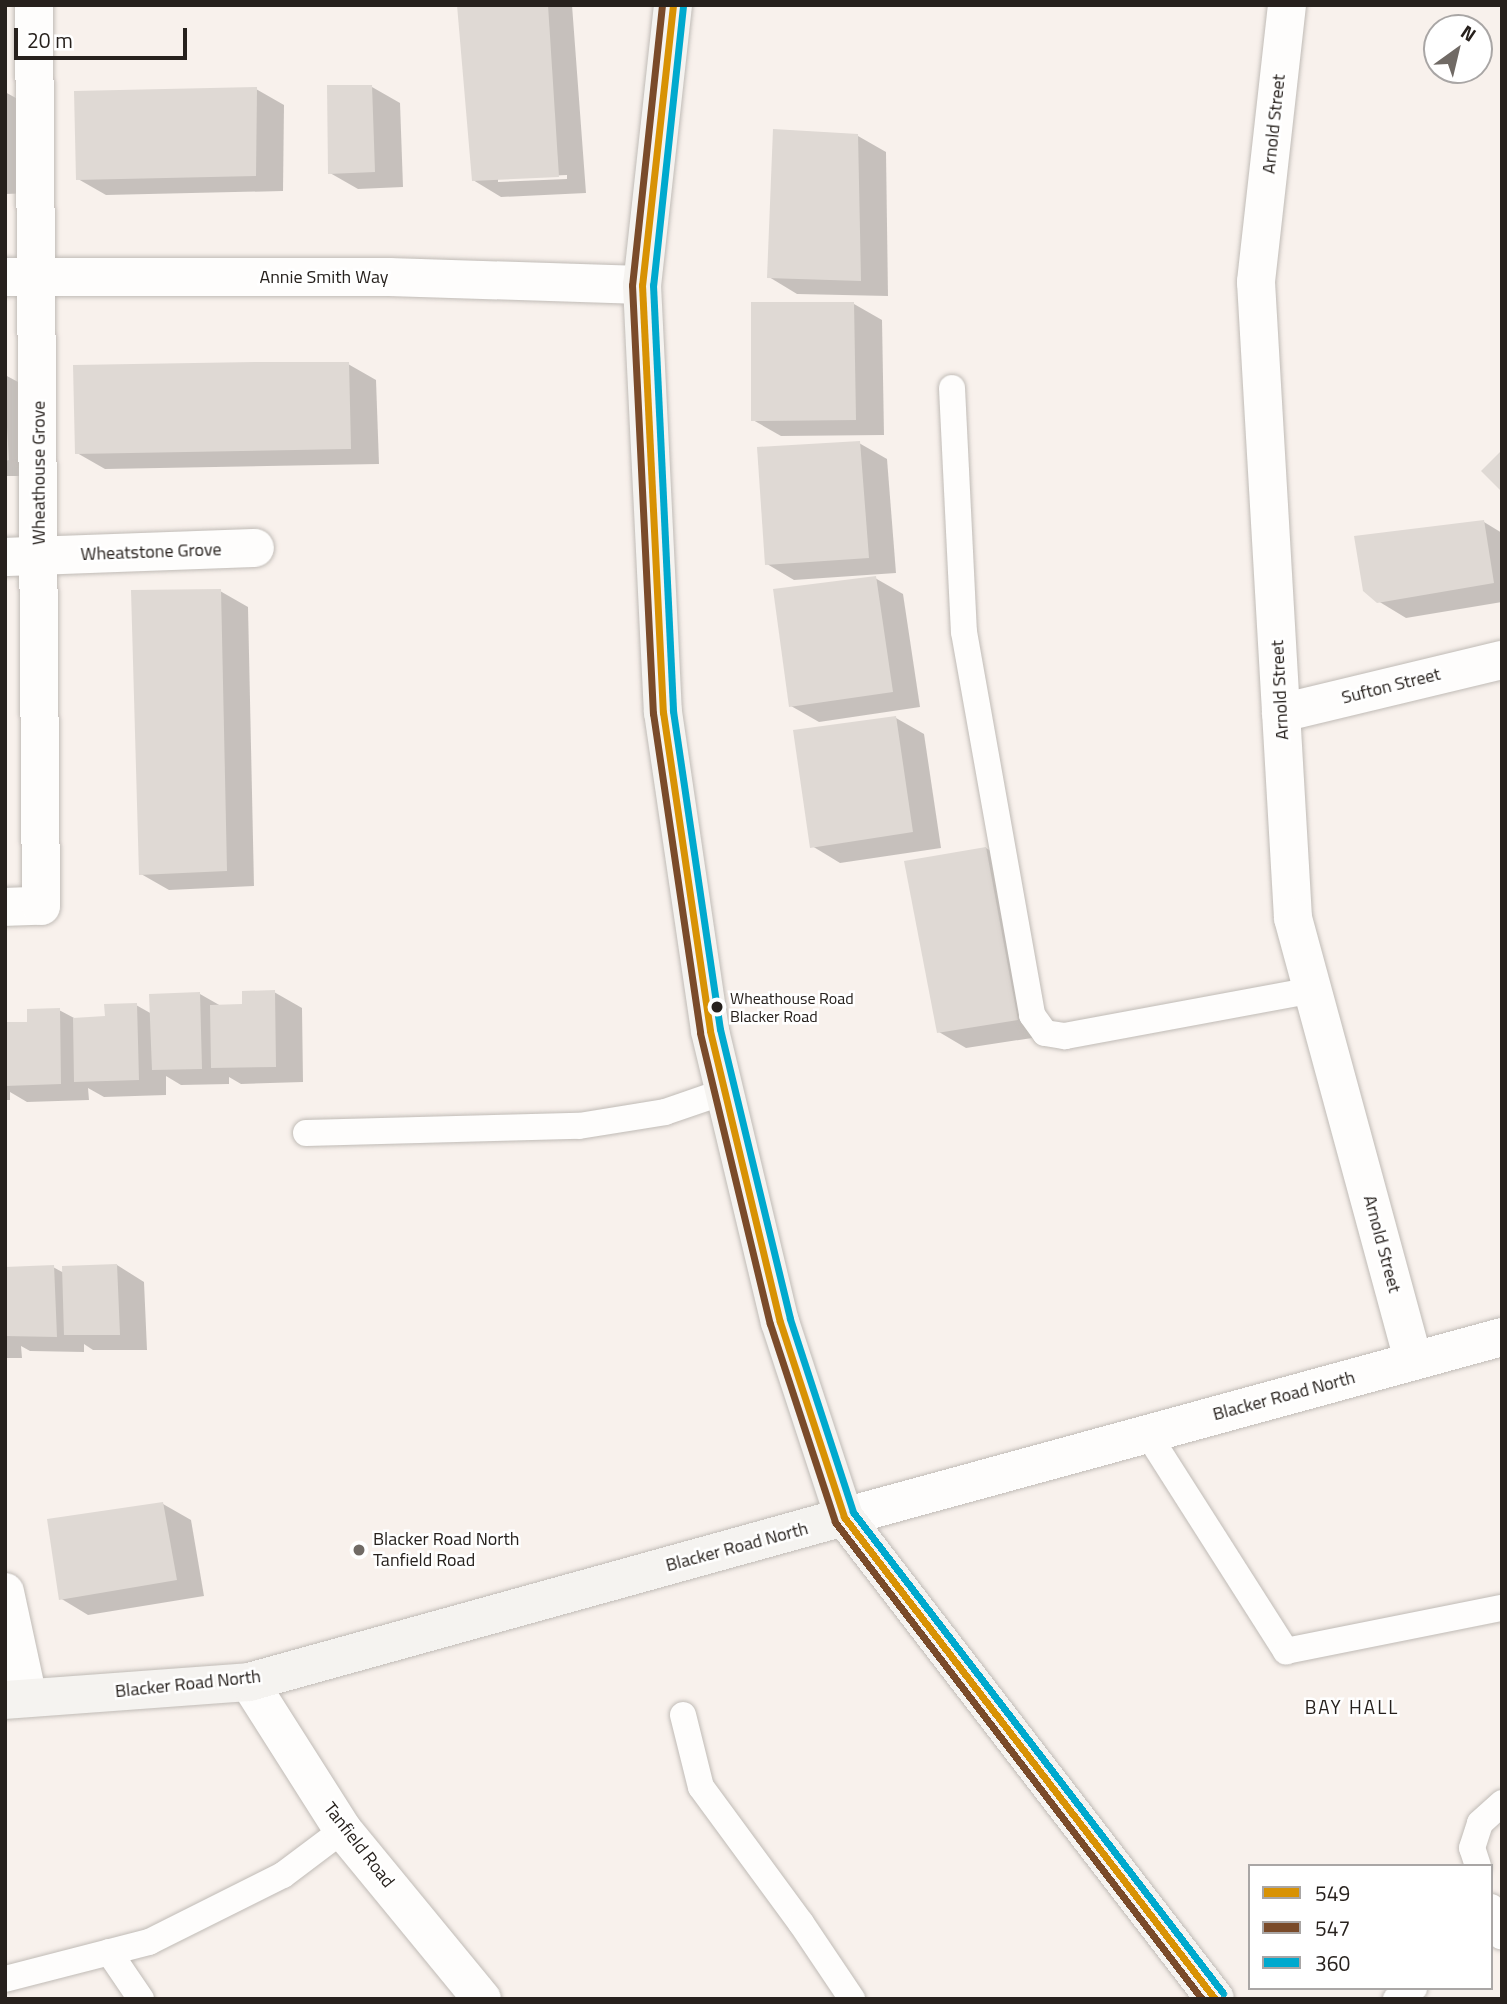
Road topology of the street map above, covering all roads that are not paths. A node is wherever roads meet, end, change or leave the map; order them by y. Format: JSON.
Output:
{"nodes":[{"id":1,"x":34,"y":5,"type":"edge"},
{"id":2,"x":673,"y":5,"type":"edge"},
{"id":3,"x":1287,"y":5,"type":"edge"},
{"id":4,"x":22,"y":277,"type":"edge"},
{"id":5,"x":642,"y":285,"type":"junction"},
{"id":6,"x":952,"y":388,"type":"dead end"},
{"id":7,"x":255,"y":548,"type":"dead end"},
{"id":8,"x":22,"y":557,"type":"edge"},
{"id":9,"x":1502,"y":660,"type":"edge"},
{"id":10,"x":1281,"y":713,"type":"junction"},
{"id":11,"x":5,"y":907,"type":"edge"},
{"id":12,"x":1312,"y":990,"type":"junction"},
{"id":13,"x":726,"y":1091,"type":"junction"},
{"id":14,"x":306,"y":1133,"type":"dead end"},
{"id":15,"x":1502,"y":1337,"type":"edge"},
{"id":16,"x":1413,"y":1360,"type":"junction"},
{"id":17,"x":1147,"y":1433,"type":"junction"},
{"id":18,"x":844,"y":1517,"type":"junction"},
{"id":19,"x":5,"y":1592,"type":"edge"},
{"id":20,"x":1502,"y":1608,"type":"edge"},
{"id":21,"x":248,"y":1682,"type":"junction"},
{"id":22,"x":17,"y":1699,"type":"edge"},
{"id":23,"x":682,"y":1715,"type":"dead end"},
{"id":24,"x":1502,"y":1803,"type":"edge"},
{"id":25,"x":343,"y":1830,"type":"junction"},
{"id":26,"x":1477,"y":1864,"type":"edge"},
{"id":27,"x":1493,"y":1916,"type":"edge"},
{"id":28,"x":1498,"y":1937,"type":"edge"},
{"id":29,"x":109,"y":1952,"type":"junction"},
{"id":30,"x":5,"y":1979,"type":"edge"},
{"id":31,"x":141,"y":1999,"type":"edge"},
{"id":32,"x":482,"y":1999,"type":"edge"},
{"id":33,"x":852,"y":1999,"type":"edge"},
{"id":34,"x":1215,"y":1999,"type":"edge"}],
"edges":[{"from":1,"to":4,"type":"street","name":"Wheathouse Grove"},
{"from":2,"to":5,"type":"street"},
{"from":3,"to":10,"type":"street","name":"Arnold Street"},
{"from":4,"to":5,"type":"street","name":"Annie Smith Way"},
{"from":4,"to":8,"type":"street","name":"Wheathouse Grove"},
{"from":5,"to":13,"type":"street"},
{"from":6,"to":12,"type":"lane"},
{"from":7,"to":8,"type":"street","name":"Wheatstone Grove"},
{"from":8,"to":11,"type":"street","name":"Wheathouse Grove"},
{"from":9,"to":10,"type":"street","name":"Sufton Street"},
{"from":10,"to":12,"type":"street","name":"Arnold Street"},
{"from":12,"to":16,"type":"street","name":"Arnold Street"},
{"from":13,"to":14,"type":"lane"},
{"from":13,"to":18,"type":"street"},
{"from":15,"to":16,"type":"street","name":"Blacker Road North"},
{"from":16,"to":17,"type":"street","name":"Blacker Road North"},
{"from":17,"to":18,"type":"street","name":"Blacker Road North"},
{"from":17,"to":20,"type":"lane"},
{"from":18,"to":21,"type":"street","name":"Blacker Road North"},
{"from":18,"to":34,"type":"street"},
{"from":19,"to":22,"type":"street"},
{"from":21,"to":22,"type":"street","name":"Blacker Road North"},
{"from":21,"to":25,"type":"street","name":"Tanfield Road"},
{"from":23,"to":33,"type":"lane"},
{"from":24,"to":26,"type":"lane"},
{"from":25,"to":29,"type":"lane"},
{"from":25,"to":32,"type":"street","name":"Tanfield Road"},
{"from":27,"to":28,"type":"lane"},
{"from":29,"to":30,"type":"lane"},
{"from":29,"to":31,"type":"lane"}]}
